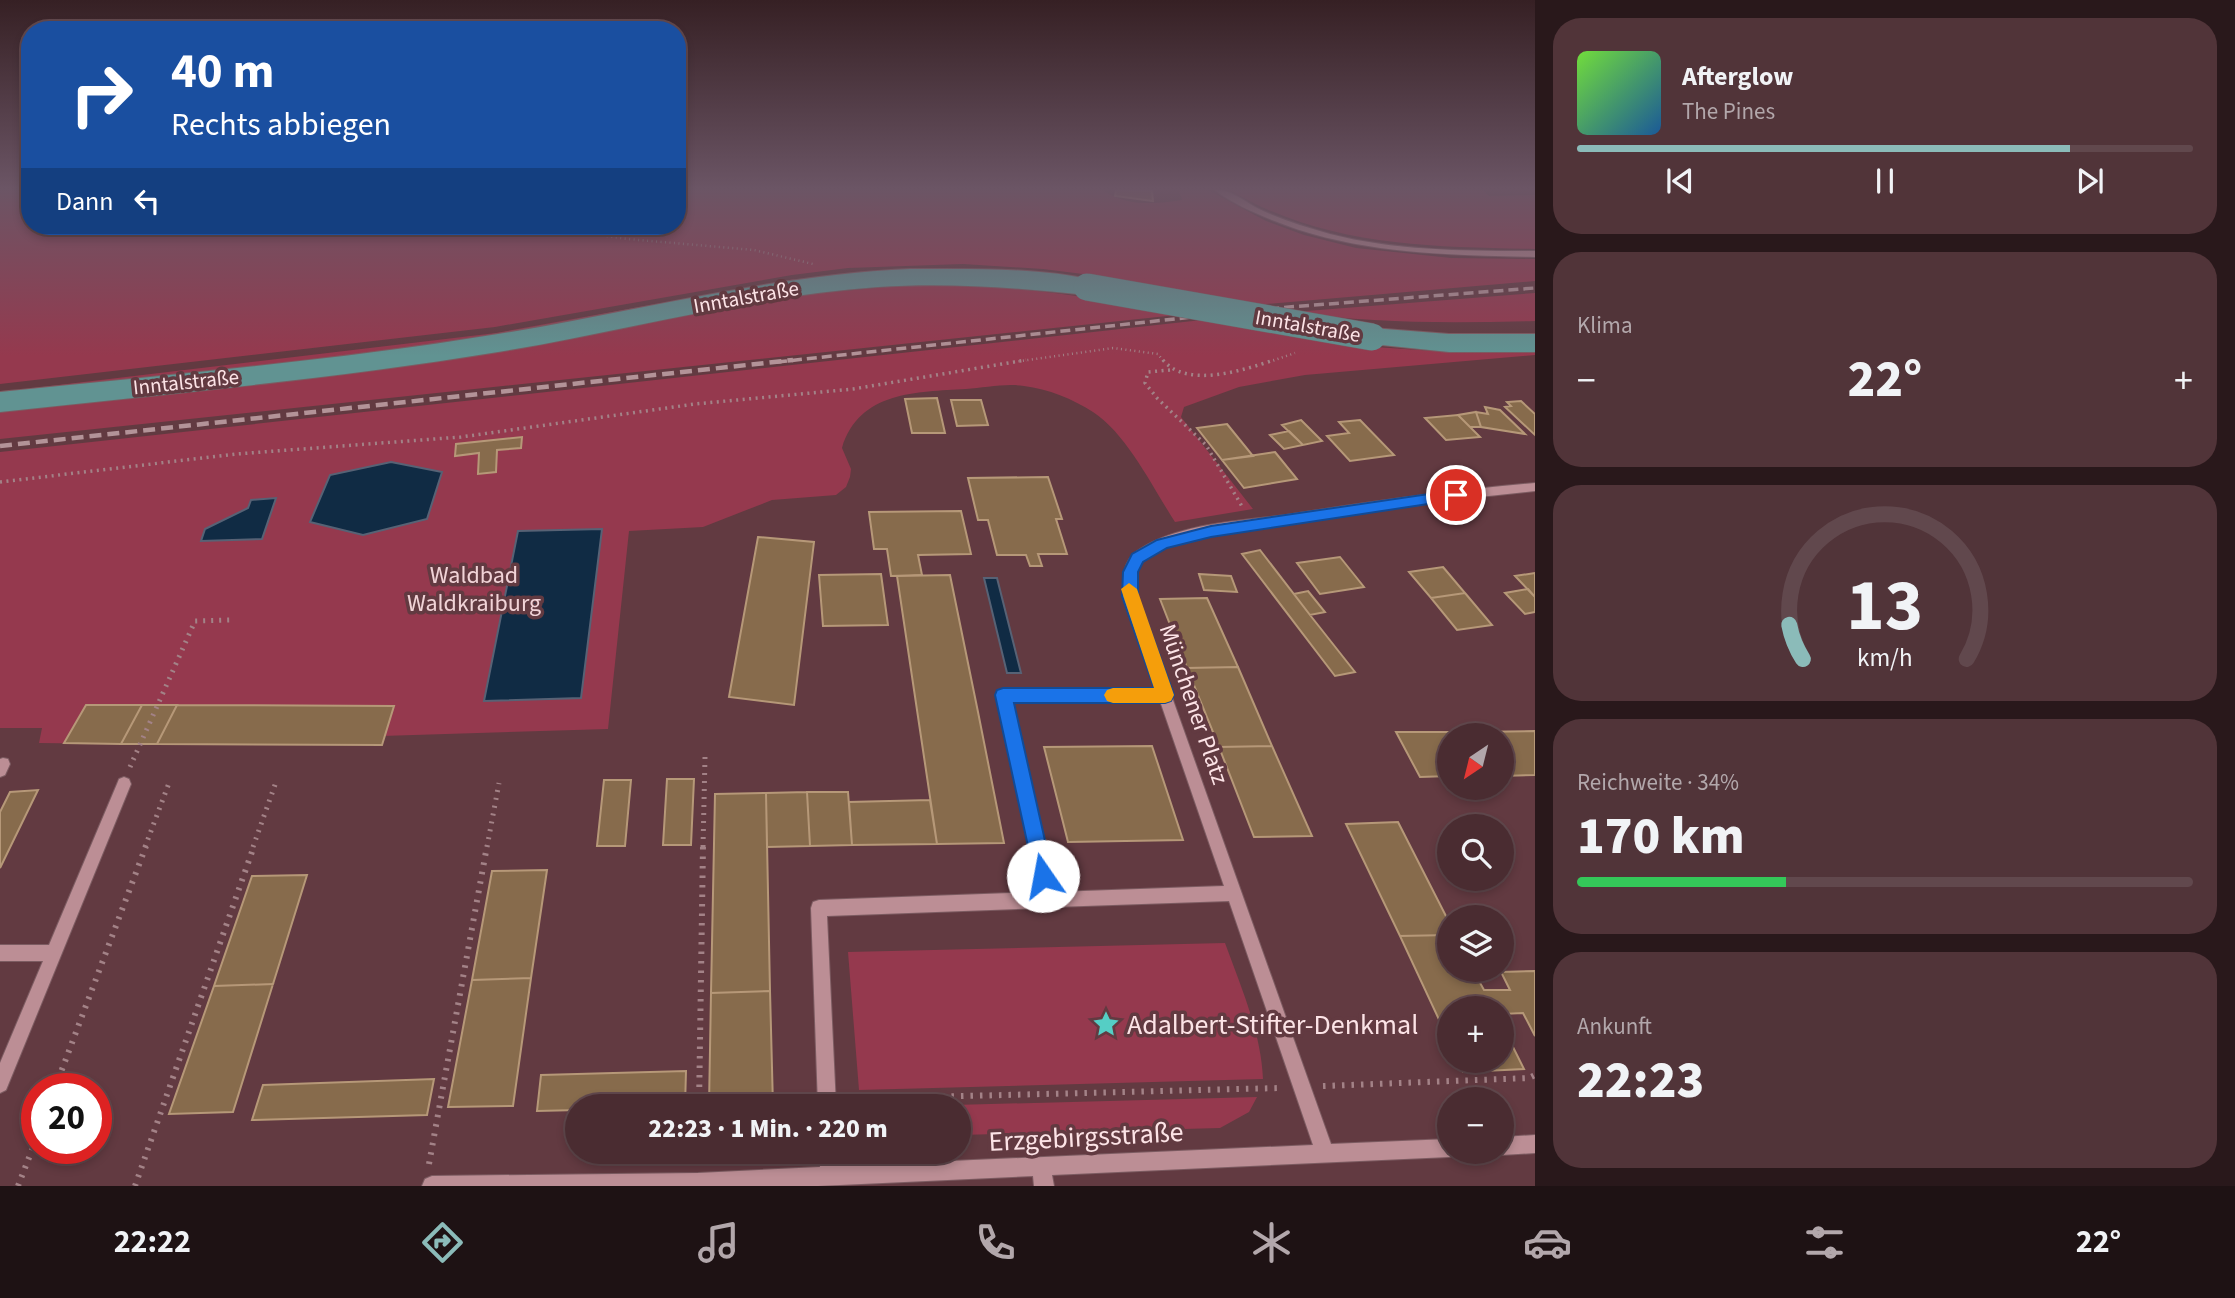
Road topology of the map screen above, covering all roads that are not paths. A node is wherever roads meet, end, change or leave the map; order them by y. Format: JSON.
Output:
{"nodes":[{"id":1,"x":1377,"y":245,"type":"edge"},
{"id":2,"x":1535,"y":254,"type":"edge"},
{"id":3,"x":1535,"y":343,"type":"edge"},
{"id":4,"x":0,"y":402,"type":"edge"},
{"id":5,"x":1535,"y":487,"type":"edge"},
{"id":6,"x":1165,"y":695,"type":"junction"},
{"id":7,"x":124,"y":784,"type":"road end"},
{"id":8,"x":1234,"y":893,"type":"junction"},
{"id":9,"x":1049,"y":902,"type":"junction"},
{"id":10,"x":0,"y":953,"type":"edge"},
{"id":11,"x":54,"y":953,"type":"junction"},
{"id":12,"x":0,"y":1084,"type":"edge"},
{"id":13,"x":827,"y":1094,"type":"edge"},
{"id":14,"x":1535,"y":1144,"type":"edge"},
{"id":15,"x":1514,"y":1145,"type":"edge"},
{"id":16,"x":1437,"y":1147,"type":"edge"},
{"id":17,"x":1325,"y":1152,"type":"junction"},
{"id":18,"x":830,"y":1164,"type":"edge"},
{"id":19,"x":1041,"y":1166,"type":"junction"},
{"id":20,"x":830,"y":1176,"type":"junction"},
{"id":21,"x":430,"y":1179,"type":"edge"},
{"id":22,"x":1044,"y":1186,"type":"edge"}],
"edges":[{"from":1,"to":2,"type":"street"},
{"from":3,"to":4,"type":"main road","name":"Inntalstraße","bridge":true},
{"from":5,"to":6,"type":"street","name":"Münchener Platz"},
{"from":6,"to":8,"type":"street","name":"Münchener Platz"},
{"from":6,"to":9,"type":"lane"},
{"from":7,"to":11,"type":"street"},
{"from":8,"to":9,"type":"street"},
{"from":8,"to":17,"type":"street","name":"Münchener Platz"},
{"from":9,"to":13,"type":"street"},
{"from":10,"to":11,"type":"street"},
{"from":11,"to":12,"type":"street"},
{"from":14,"to":15,"type":"street"},
{"from":16,"to":17,"type":"street","name":"Erzgebirgsstraße"},
{"from":17,"to":19,"type":"street","name":"Erzgebirgsstraße"},
{"from":18,"to":20,"type":"street"},
{"from":19,"to":20,"type":"street","name":"Erzgebirgsstraße"},
{"from":19,"to":22,"type":"street"},
{"from":20,"to":21,"type":"street","name":"Erzgebirgsstraße"}]}
